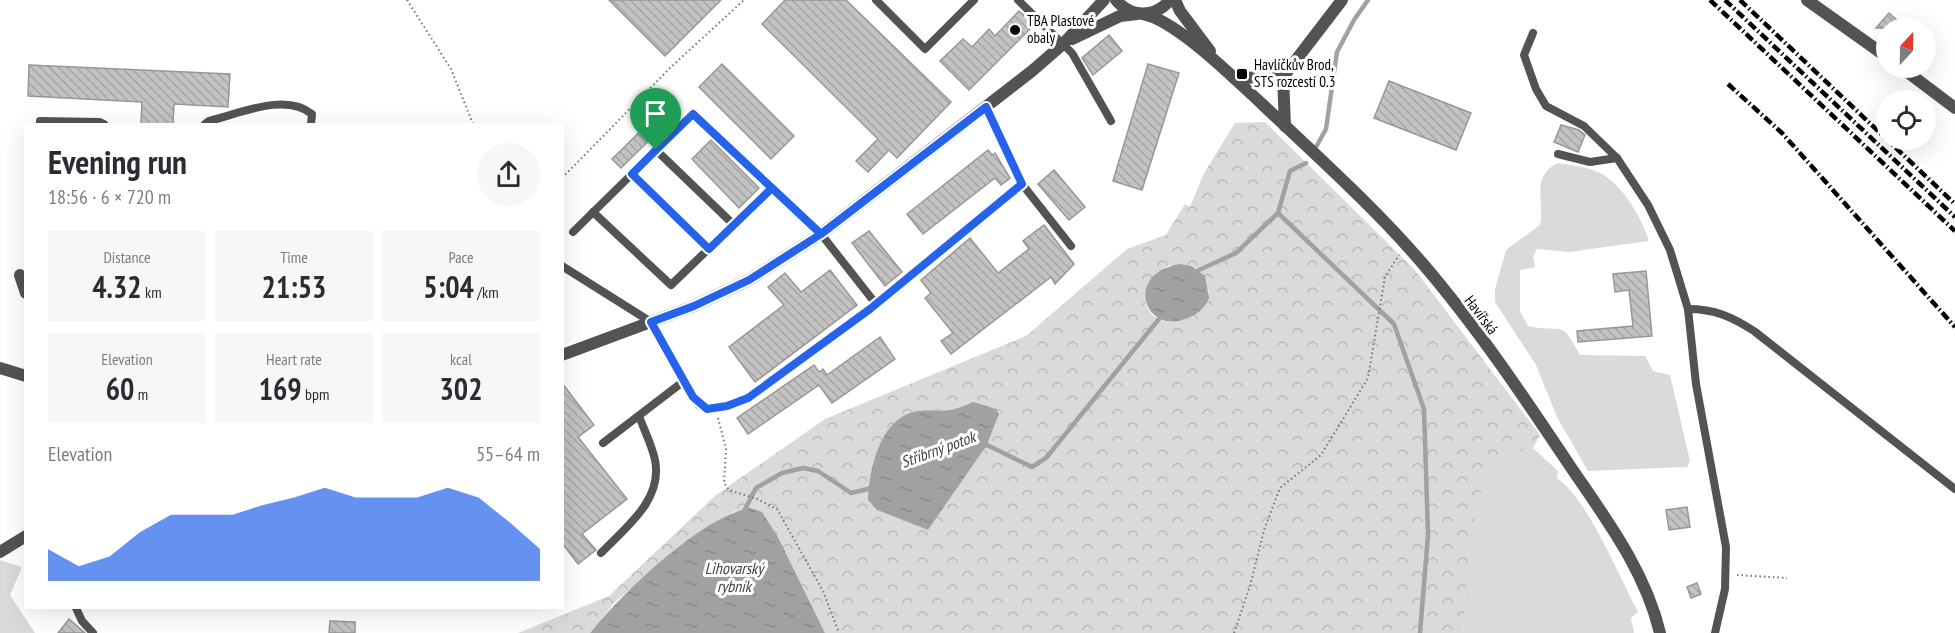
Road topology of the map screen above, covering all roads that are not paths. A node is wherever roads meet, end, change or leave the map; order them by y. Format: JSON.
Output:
{"nodes":[{"id":1,"x":876,"y":0,"type":"edge"},
{"id":2,"x":974,"y":0,"type":"edge"},
{"id":3,"x":1018,"y":0,"type":"edge"},
{"id":4,"x":1104,"y":0,"type":"edge"},
{"id":5,"x":1116,"y":0,"type":"edge"},
{"id":6,"x":1170,"y":0,"type":"edge"},
{"id":7,"x":1175,"y":0,"type":"edge"},
{"id":8,"x":1342,"y":0,"type":"edge"},
{"id":9,"x":1807,"y":0,"type":"edge"},
{"id":10,"x":1140,"y":14,"type":"junction"},
{"id":11,"x":1533,"y":33,"type":"dead end"},
{"id":12,"x":1063,"y":44,"type":"junction"},
{"id":13,"x":1876,"y":49,"type":"edge"},
{"id":14,"x":1218,"y":62,"type":"junction"},
{"id":15,"x":1282,"y":77,"type":"junction"},
{"id":16,"x":1234,"y":78,"type":"junction"},
{"id":17,"x":1915,"y":78,"type":"edge"},
{"id":18,"x":986,"y":107,"type":"junction"},
{"id":19,"x":1955,"y":108,"type":"edge"},
{"id":20,"x":1111,"y":122,"type":"dead end"},
{"id":21,"x":40,"y":123,"type":"edge"},
{"id":22,"x":102,"y":123,"type":"edge"},
{"id":23,"x":207,"y":123,"type":"edge"},
{"id":24,"x":311,"y":123,"type":"edge"},
{"id":25,"x":1286,"y":126,"type":"junction"},
{"id":26,"x":656,"y":150,"type":"junction"},
{"id":27,"x":1558,"y":154,"type":"dead end"},
{"id":28,"x":1617,"y":159,"type":"junction"},
{"id":29,"x":632,"y":174,"type":"junction"},
{"id":30,"x":1022,"y":184,"type":"junction"},
{"id":31,"x":772,"y":188,"type":"junction"},
{"id":32,"x":593,"y":212,"type":"junction"},
{"id":33,"x":734,"y":225,"type":"junction"},
{"id":34,"x":573,"y":232,"type":"dead end"},
{"id":35,"x":821,"y":234,"type":"junction"},
{"id":36,"x":1071,"y":246,"type":"dead end"},
{"id":37,"x":709,"y":249,"type":"junction"},
{"id":38,"x":564,"y":267,"type":"edge"},
{"id":39,"x":20,"y":275,"type":"dead end"},
{"id":40,"x":24,"y":287,"type":"edge"},
{"id":41,"x":876,"y":304,"type":"junction"},
{"id":42,"x":1688,"y":309,"type":"junction"},
{"id":43,"x":651,"y":322,"type":"junction"},
{"id":44,"x":564,"y":354,"type":"edge"},
{"id":45,"x":0,"y":368,"type":"edge"},
{"id":46,"x":24,"y":375,"type":"edge"},
{"id":47,"x":684,"y":381,"type":"junction"},
{"id":48,"x":639,"y":416,"type":"junction"},
{"id":49,"x":603,"y":443,"type":"dead end"},
{"id":50,"x":1955,"y":489,"type":"edge"},
{"id":51,"x":24,"y":537,"type":"edge"},
{"id":52,"x":0,"y":552,"type":"edge"},
{"id":53,"x":601,"y":552,"type":"dead end"},
{"id":54,"x":76,"y":609,"type":"edge"},
{"id":55,"x":93,"y":633,"type":"edge"},
{"id":56,"x":1660,"y":633,"type":"edge"},
{"id":57,"x":1715,"y":633,"type":"edge"}],
"edges":[{"from":1,"to":2,"type":"lane"},
{"from":3,"to":12,"type":"lane"},
{"from":4,"to":12,"type":"street"},
{"from":5,"to":10,"type":"street","name":"Havířská"},
{"from":6,"to":10,"type":"street"},
{"from":7,"to":14,"type":"street","name":"Havířská"},
{"from":8,"to":15,"type":"street"},
{"from":9,"to":13,"type":"street"},
{"from":10,"to":12,"type":"street"},
{"from":10,"to":14,"type":"street","name":"Havířská"},
{"from":11,"to":28,"type":"lane"},
{"from":12,"to":18,"type":"street"},
{"from":12,"to":20,"type":"lane"},
{"from":14,"to":16,"type":"street","name":"Havířská"},
{"from":15,"to":16,"type":"street"},
{"from":15,"to":25,"type":"street"},
{"from":16,"to":25,"type":"street","name":"Havířská"},
{"from":17,"to":19,"type":"street"},
{"from":18,"to":30,"type":"lane"},
{"from":18,"to":35,"type":"street"},
{"from":21,"to":22,"type":"lane"},
{"from":23,"to":24,"type":"lane"},
{"from":25,"to":56,"type":"street","name":"Havířská"},
{"from":26,"to":29,"type":"lane"},
{"from":26,"to":31,"type":"lane"},
{"from":26,"to":33,"type":"lane"},
{"from":27,"to":28,"type":"lane"},
{"from":28,"to":42,"type":"lane"},
{"from":29,"to":32,"type":"lane"},
{"from":29,"to":37,"type":"lane"},
{"from":30,"to":36,"type":"lane"},
{"from":30,"to":41,"type":"lane"},
{"from":31,"to":33,"type":"lane"},
{"from":31,"to":35,"type":"lane"},
{"from":32,"to":34,"type":"lane"},
{"from":32,"to":37,"type":"lane"},
{"from":33,"to":37,"type":"lane"},
{"from":35,"to":41,"type":"lane"},
{"from":35,"to":43,"type":"street"},
{"from":38,"to":43,"type":"lane"},
{"from":39,"to":40,"type":"street"},
{"from":41,"to":47,"type":"lane"},
{"from":42,"to":50,"type":"lane"},
{"from":42,"to":57,"type":"lane"},
{"from":43,"to":44,"type":"street"},
{"from":43,"to":47,"type":"lane"},
{"from":45,"to":46,"type":"street"},
{"from":47,"to":48,"type":"lane"},
{"from":48,"to":49,"type":"lane"},
{"from":48,"to":53,"type":"lane"},
{"from":51,"to":52,"type":"street"},
{"from":54,"to":55,"type":"lane"}]}
